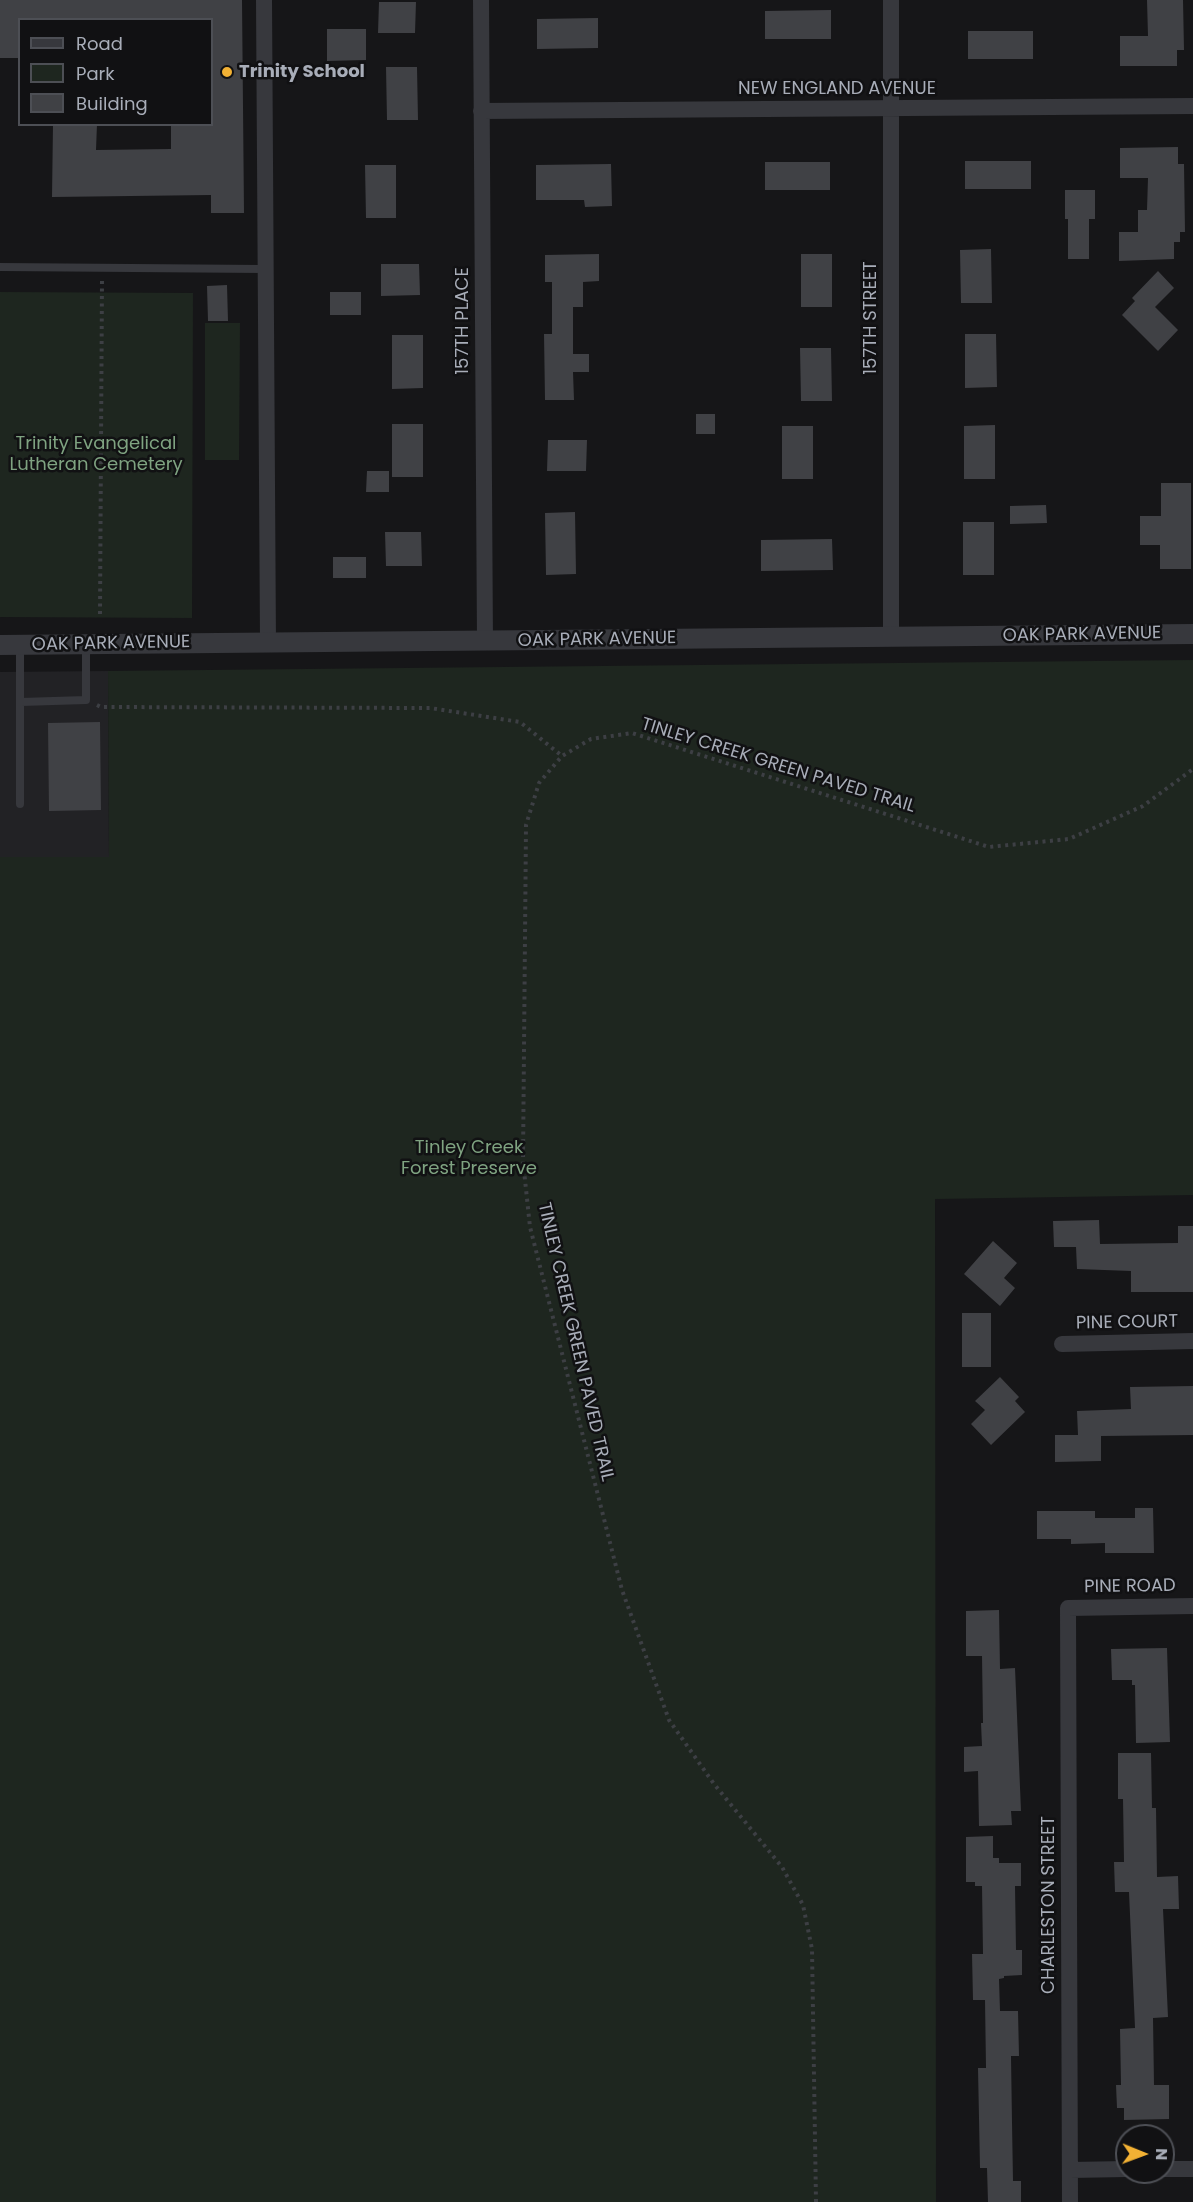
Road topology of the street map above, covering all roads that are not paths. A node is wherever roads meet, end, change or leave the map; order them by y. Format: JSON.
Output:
{"nodes":[{"id":1,"x":264,"y":0,"type":"edge"},
{"id":2,"x":481,"y":0,"type":"edge"},
{"id":3,"x":891,"y":0,"type":"edge"},
{"id":4,"x":1193,"y":106,"type":"edge"},
{"id":5,"x":891,"y":109,"type":"junction"},
{"id":6,"x":481,"y":111,"type":"junction"},
{"id":7,"x":0,"y":267,"type":"edge"},
{"id":8,"x":264,"y":269,"type":"junction"},
{"id":9,"x":1193,"y":634,"type":"edge"},
{"id":10,"x":891,"y":637,"type":"junction"},
{"id":11,"x":267,"y":642,"type":"junction"},
{"id":12,"x":484,"y":642,"type":"junction"},
{"id":13,"x":86,"y":644,"type":"junction"},
{"id":14,"x":10,"y":645,"type":"edge"},
{"id":15,"x":21,"y":702,"type":"junction"},
{"id":16,"x":20,"y":804,"type":"dead end"},
{"id":17,"x":1193,"y":1341,"type":"edge"},
{"id":18,"x":1062,"y":1344,"type":"dead end"},
{"id":19,"x":1193,"y":1605,"type":"edge"},
{"id":20,"x":1068,"y":1608,"type":"joint"},
{"id":21,"x":1070,"y":2169,"type":"junction"},
{"id":22,"x":1115,"y":2169,"type":"edge"},
{"id":23,"x":1175,"y":2169,"type":"edge"},
{"id":24,"x":1193,"y":2169,"type":"edge"},
{"id":25,"x":1070,"y":2202,"type":"edge"}],
"edges":[{"from":1,"to":8,"type":"street"},
{"from":2,"to":6,"type":"street","name":"157TH PLACE"},
{"from":3,"to":5,"type":"street","name":"157TH STREET"},
{"from":4,"to":5,"type":"street","name":"NEW ENGLAND AVENUE"},
{"from":5,"to":6,"type":"street","name":"NEW ENGLAND AVENUE"},
{"from":5,"to":10,"type":"street","name":"157TH STREET"},
{"from":6,"to":12,"type":"street","name":"157TH PLACE"},
{"from":7,"to":8,"type":"lane"},
{"from":8,"to":11,"type":"street"},
{"from":9,"to":10,"type":"street","name":"OAK PARK AVENUE"},
{"from":10,"to":12,"type":"street","name":"OAK PARK AVENUE"},
{"from":11,"to":12,"type":"street","name":"OAK PARK AVENUE"},
{"from":11,"to":13,"type":"street","name":"OAK PARK AVENUE"},
{"from":13,"to":14,"type":"street","name":"OAK PARK AVENUE"},
{"from":13,"to":15,"type":"lane"},
{"from":14,"to":15,"type":"lane"},
{"from":15,"to":16,"type":"lane"},
{"from":17,"to":18,"type":"street","name":"PINE COURT"},
{"from":19,"to":20,"type":"street","name":"PINE ROAD"},
{"from":20,"to":21,"type":"street","name":"CHARLESTON STREET"},
{"from":21,"to":22,"type":"street"},
{"from":21,"to":25,"type":"street","name":"CHARLESTON STREET"},
{"from":23,"to":24,"type":"street"}]}
